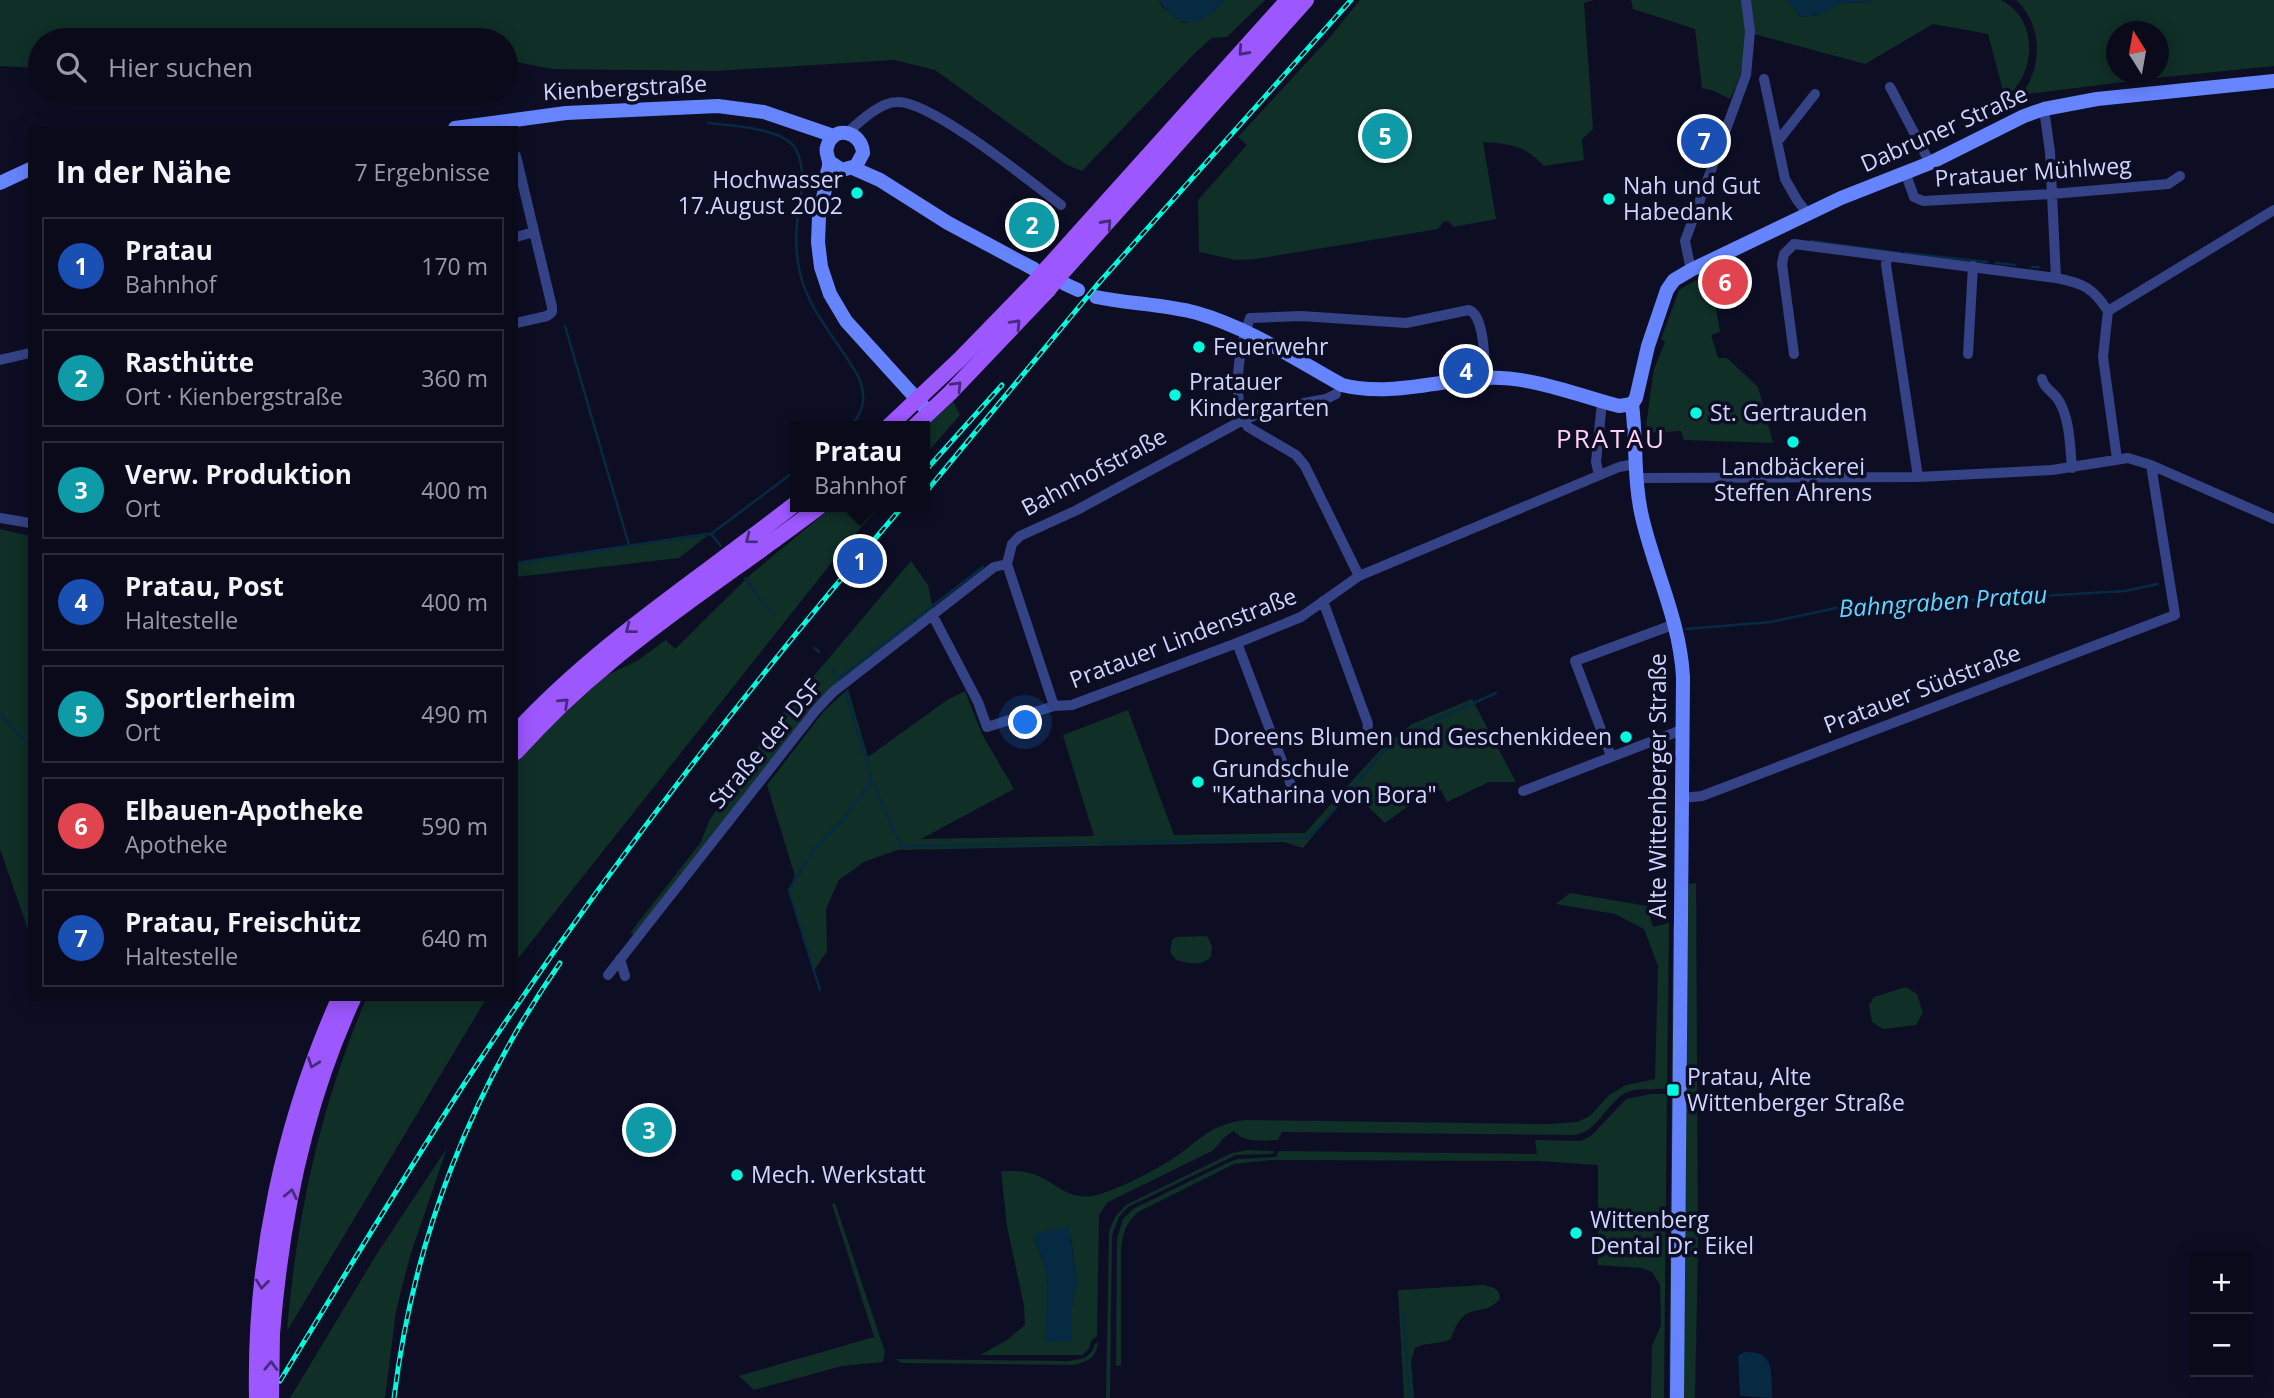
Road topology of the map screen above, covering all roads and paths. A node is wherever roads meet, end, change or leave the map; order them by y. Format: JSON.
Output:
{"nodes":[{"id":1,"x":1288,"y":0,"type":"edge"},
{"id":2,"x":1306,"y":0,"type":"edge"},
{"id":3,"x":1745,"y":0,"type":"edge"},
{"id":4,"x":1764,"y":79,"type":"dead end"},
{"id":5,"x":2274,"y":81,"type":"edge"},
{"id":6,"x":1890,"y":88,"type":"dead end"},
{"id":7,"x":1815,"y":94,"type":"dead end"},
{"id":8,"x":2043,"y":109,"type":"junction"},
{"id":9,"x":510,"y":124,"type":"edge"},
{"id":10,"x":482,"y":126,"type":"edge"},
{"id":11,"x":1778,"y":141,"type":"junction"},
{"id":12,"x":846,"y":142,"type":"junction"},
{"id":13,"x":1930,"y":163,"type":"junction"},
{"id":14,"x":518,"y":164,"type":"edge"},
{"id":15,"x":842,"y":167,"type":"junction"},
{"id":16,"x":28,"y":170,"type":"edge"},
{"id":17,"x":1905,"y":172,"type":"junction"},
{"id":18,"x":2180,"y":176,"type":"dead end"},
{"id":19,"x":0,"y":183,"type":"edge"},
{"id":20,"x":897,"y":190,"type":"junction"},
{"id":21,"x":2052,"y":194,"type":"junction"},
{"id":22,"x":1061,"y":205,"type":"dead end"},
{"id":23,"x":2274,"y":210,"type":"edge"},
{"id":24,"x":1808,"y":214,"type":"junction"},
{"id":25,"x":1787,"y":224,"type":"junction"},
{"id":26,"x":534,"y":232,"type":"junction"},
{"id":27,"x":518,"y":236,"type":"edge"},
{"id":28,"x":1794,"y":244,"type":"junction"},
{"id":29,"x":1887,"y":256,"type":"junction"},
{"id":30,"x":1973,"y":267,"type":"junction"},
{"id":31,"x":1691,"y":270,"type":"junction"},
{"id":32,"x":2056,"y":278,"type":"junction"},
{"id":33,"x":1053,"y":280,"type":"junction"},
{"id":34,"x":1096,"y":298,"type":"dead end"},
{"id":35,"x":2108,"y":311,"type":"junction"},
{"id":36,"x":518,"y":323,"type":"edge"},
{"id":37,"x":1245,"y":332,"type":"junction"},
{"id":38,"x":28,"y":353,"type":"edge"},
{"id":39,"x":1794,"y":354,"type":"dead end"},
{"id":40,"x":1968,"y":354,"type":"dead end"},
{"id":41,"x":0,"y":360,"type":"edge"},
{"id":42,"x":1486,"y":378,"type":"junction"},
{"id":43,"x":2042,"y":379,"type":"dead end"},
{"id":44,"x":1336,"y":394,"type":"dead end"},
{"id":45,"x":918,"y":400,"type":"junction"},
{"id":46,"x":1602,"y":402,"type":"junction"},
{"id":47,"x":1632,"y":404,"type":"junction"},
{"id":48,"x":930,"y":413,"type":"junction"},
{"id":49,"x":1243,"y":420,"type":"junction"},
{"id":50,"x":895,"y":421,"type":"edge"},
{"id":51,"x":921,"y":421,"type":"edge"},
{"id":52,"x":2117,"y":459,"type":"junction"},
{"id":53,"x":2151,"y":465,"type":"junction"},
{"id":54,"x":2072,"y":468,"type":"junction"},
{"id":55,"x":1635,"y":471,"type":"junction"},
{"id":56,"x":1599,"y":475,"type":"junction"},
{"id":57,"x":1918,"y":477,"type":"junction"},
{"id":58,"x":790,"y":508,"type":"edge"},
{"id":59,"x":813,"y":512,"type":"edge"},
{"id":60,"x":0,"y":518,"type":"edge"},
{"id":61,"x":2274,"y":519,"type":"edge"},
{"id":62,"x":28,"y":523,"type":"edge"},
{"id":63,"x":1007,"y":564,"type":"junction"},
{"id":64,"x":1359,"y":576,"type":"junction"},
{"id":65,"x":1324,"y":601,"type":"junction"},
{"id":66,"x":933,"y":616,"type":"junction"},
{"id":67,"x":1675,"y":624,"type":"junction"},
{"id":68,"x":1237,"y":643,"type":"junction"},
{"id":69,"x":1054,"y":706,"type":"junction"},
{"id":70,"x":1684,"y":729,"type":"junction"},
{"id":71,"x":518,"y":730,"type":"edge"},
{"id":72,"x":1363,"y":741,"type":"dead end"},
{"id":73,"x":518,"y":750,"type":"edge"},
{"id":74,"x":1611,"y":756,"type":"junction"},
{"id":75,"x":1523,"y":791,"type":"dead end"},
{"id":76,"x":1296,"y":798,"type":"dead end"},
{"id":77,"x":1683,"y":798,"type":"junction"},
{"id":78,"x":620,"y":959,"type":"junction"},
{"id":79,"x":608,"y":975,"type":"dead end"},
{"id":80,"x":625,"y":976,"type":"dead end"},
{"id":81,"x":338,"y":1001,"type":"edge"},
{"id":82,"x":352,"y":1001,"type":"edge"},
{"id":83,"x":257,"y":1398,"type":"edge"},
{"id":84,"x":271,"y":1398,"type":"edge"},
{"id":85,"x":1677,"y":1398,"type":"edge"}],
"edges":[{"from":1,"to":33,"type":"main road","one_way":true},
{"from":33,"to":2,"type":"main road","one_way":true},
{"from":3,"to":31,"type":"street"},
{"from":4,"to":11,"type":"street"},
{"from":5,"to":8,"type":"street","name":"Dabruner Straße"},
{"from":6,"to":13,"type":"street"},
{"from":7,"to":11,"type":"street"},
{"from":8,"to":13,"type":"street","name":"Dabruner Straße"},
{"from":8,"to":21,"type":"street"},
{"from":9,"to":10,"type":"street","name":"Kienbergstraße"},
{"from":9,"to":12,"type":"street","name":"Kienbergstraße"},
{"from":11,"to":24,"type":"street"},
{"from":12,"to":15,"type":"street"},
{"from":12,"to":15,"type":"street"},
{"from":12,"to":20,"type":"street","name":"Kienbergstraße"},
{"from":12,"to":22,"type":"street"},
{"from":13,"to":17,"type":"street","name":"Dabruner Straße"},
{"from":14,"to":26,"type":"street"},
{"from":15,"to":20,"type":"street","name":"Kienbergstraße"},
{"from":15,"to":45,"type":"street"},
{"from":16,"to":19,"type":"street"},
{"from":17,"to":21,"type":"street","name":"Pratauer Mühlweg"},
{"from":17,"to":24,"type":"street","name":"Dabruner Straße"},
{"from":18,"to":21,"type":"street","name":"Pratauer Mühlweg"},
{"from":20,"to":33,"type":"street","name":"Kienbergstraße"},
{"from":21,"to":32,"type":"street"},
{"from":23,"to":35,"type":"street"},
{"from":24,"to":25,"type":"street","name":"Dabruner Straße"},
{"from":25,"to":28,"type":"street"},
{"from":25,"to":31,"type":"street","name":"Dabruner Straße"},
{"from":26,"to":27,"type":"street"},
{"from":26,"to":36,"type":"street"},
{"from":28,"to":29,"type":"street"},
{"from":28,"to":39,"type":"street"},
{"from":29,"to":30,"type":"street"},
{"from":29,"to":57,"type":"street"},
{"from":30,"to":32,"type":"street"},
{"from":30,"to":40,"type":"street"},
{"from":31,"to":47,"type":"street","name":"Alte Wittenberger Straße"},
{"from":32,"to":35,"type":"street"},
{"from":33,"to":45,"type":"main road"},
{"from":48,"to":33,"type":"main road","one_way":true},
{"from":34,"to":37,"type":"street"},
{"from":35,"to":52,"type":"street"},
{"from":37,"to":42,"type":"street"},
{"from":37,"to":42,"type":"street"},
{"from":37,"to":49,"type":"street"},
{"from":38,"to":41,"type":"street"},
{"from":42,"to":46,"type":"street"},
{"from":43,"to":54,"type":"street"},
{"from":44,"to":49,"type":"street","name":"Bahnhofstraße"},
{"from":45,"to":48,"type":"street"},
{"from":45,"to":50,"type":"main road"},
{"from":46,"to":47,"type":"street"},
{"from":46,"to":56,"type":"street"},
{"from":47,"to":55,"type":"street","name":"Alte Wittenberger Straße"},
{"from":48,"to":51,"type":"main road"},
{"from":49,"to":63,"type":"street","name":"Bahnhofstraße"},
{"from":49,"to":64,"type":"street"},
{"from":52,"to":53,"type":"street"},
{"from":52,"to":54,"type":"street","name":"Pratauer Lindenstraße"},
{"from":53,"to":61,"type":"street"},
{"from":53,"to":77,"type":"street","name":"Pratauer Südstraße"},
{"from":54,"to":57,"type":"street","name":"Pratauer Lindenstraße"},
{"from":55,"to":56,"type":"street","name":"Pratauer Lindenstraße"},
{"from":55,"to":57,"type":"street","name":"Pratauer Lindenstraße"},
{"from":55,"to":67,"type":"street","name":"Alte Wittenberger Straße"},
{"from":56,"to":64,"type":"street","name":"Pratauer Lindenstraße"},
{"from":58,"to":71,"type":"main road","one_way":true},
{"from":73,"to":59,"type":"main road","one_way":true},
{"from":60,"to":62,"type":"street"},
{"from":63,"to":66,"type":"street","name":"Straße der DSF"},
{"from":63,"to":69,"type":"street"},
{"from":64,"to":65,"type":"street","name":"Pratauer Lindenstraße"},
{"from":65,"to":68,"type":"street","name":"Pratauer Lindenstraße"},
{"from":65,"to":72,"type":"street","name":"Pratauer Lindenstraße"},
{"from":66,"to":69,"type":"street","name":"Pratauer Lindenstraße"},
{"from":66,"to":78,"type":"street","name":"Straße der DSF"},
{"from":67,"to":70,"type":"street","name":"Alte Wittenberger Straße"},
{"from":67,"to":74,"type":"street"},
{"from":68,"to":69,"type":"street","name":"Pratauer Lindenstraße"},
{"from":68,"to":76,"type":"street"},
{"from":70,"to":74,"type":"street"},
{"from":70,"to":77,"type":"street","name":"Alte Wittenberger Straße"},
{"from":74,"to":75,"type":"street"},
{"from":77,"to":85,"type":"street","name":"Alte Wittenberger Straße"},
{"from":78,"to":79,"type":"street","name":"Straße der DSF"},
{"from":78,"to":80,"type":"street"},
{"from":81,"to":83,"type":"main road","one_way":true},
{"from":84,"to":82,"type":"main road","one_way":true,"bridge":true}]}
